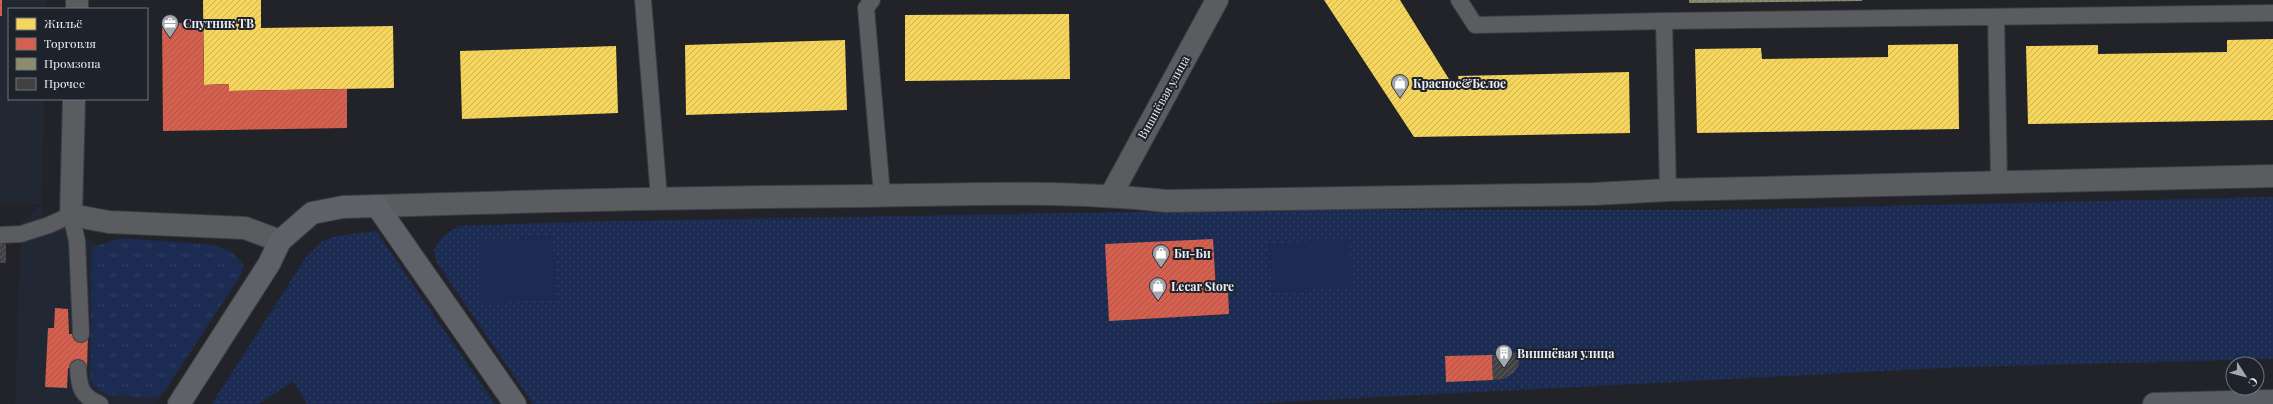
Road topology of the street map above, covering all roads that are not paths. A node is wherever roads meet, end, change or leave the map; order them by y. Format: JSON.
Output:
{"nodes":[{"id":1,"x":643,"y":0,"type":"edge"},
{"id":2,"x":872,"y":0,"type":"edge"},
{"id":3,"x":1217,"y":0,"type":"edge"},
{"id":4,"x":1459,"y":0,"type":"edge"},
{"id":5,"x":2197,"y":7,"type":"edge"},
{"id":6,"x":2273,"y":13,"type":"edge"},
{"id":7,"x":1996,"y":17,"type":"junction"},
{"id":8,"x":1664,"y":21,"type":"junction"},
{"id":9,"x":74,"y":100,"type":"edge"},
{"id":10,"x":2273,"y":176,"type":"edge"},
{"id":11,"x":1999,"y":182,"type":"junction"},
{"id":12,"x":1668,"y":190,"type":"junction"},
{"id":13,"x":882,"y":195,"type":"junction"},
{"id":14,"x":1111,"y":195,"type":"junction"},
{"id":15,"x":659,"y":198,"type":"junction"},
{"id":16,"x":377,"y":206,"type":"junction"},
{"id":17,"x":71,"y":215,"type":"junction"},
{"id":18,"x":0,"y":235,"type":"edge"},
{"id":19,"x":280,"y":241,"type":"junction"},
{"id":20,"x":81,"y":334,"type":"dead end"},
{"id":21,"x":78,"y":368,"type":"dead end"},
{"id":22,"x":2273,"y":401,"type":"edge"},
{"id":23,"x":100,"y":404,"type":"edge"},
{"id":24,"x":179,"y":404,"type":"edge"},
{"id":25,"x":515,"y":404,"type":"edge"},
{"id":26,"x":2154,"y":404,"type":"edge"}],
"edges":[{"from":1,"to":15,"type":"lane"},
{"from":2,"to":13,"type":"lane"},
{"from":3,"to":14,"type":"street","name":"Вишнёвая улица"},
{"from":4,"to":8,"type":"lane"},
{"from":5,"to":6,"type":"lane"},
{"from":5,"to":7,"type":"lane"},
{"from":7,"to":8,"type":"lane"},
{"from":7,"to":11,"type":"lane"},
{"from":8,"to":12,"type":"lane"},
{"from":9,"to":17,"type":"street"},
{"from":10,"to":11,"type":"street"},
{"from":11,"to":12,"type":"street"},
{"from":12,"to":14,"type":"street"},
{"from":13,"to":14,"type":"street"},
{"from":13,"to":15,"type":"street"},
{"from":15,"to":16,"type":"street"},
{"from":16,"to":19,"type":"main road"},
{"from":16,"to":25,"type":"main road"},
{"from":17,"to":18,"type":"lane"},
{"from":17,"to":19,"type":"street"},
{"from":17,"to":20,"type":"lane"},
{"from":19,"to":24,"type":"main road"},
{"from":21,"to":23,"type":"lane"},
{"from":22,"to":26,"type":"main road"}]}
